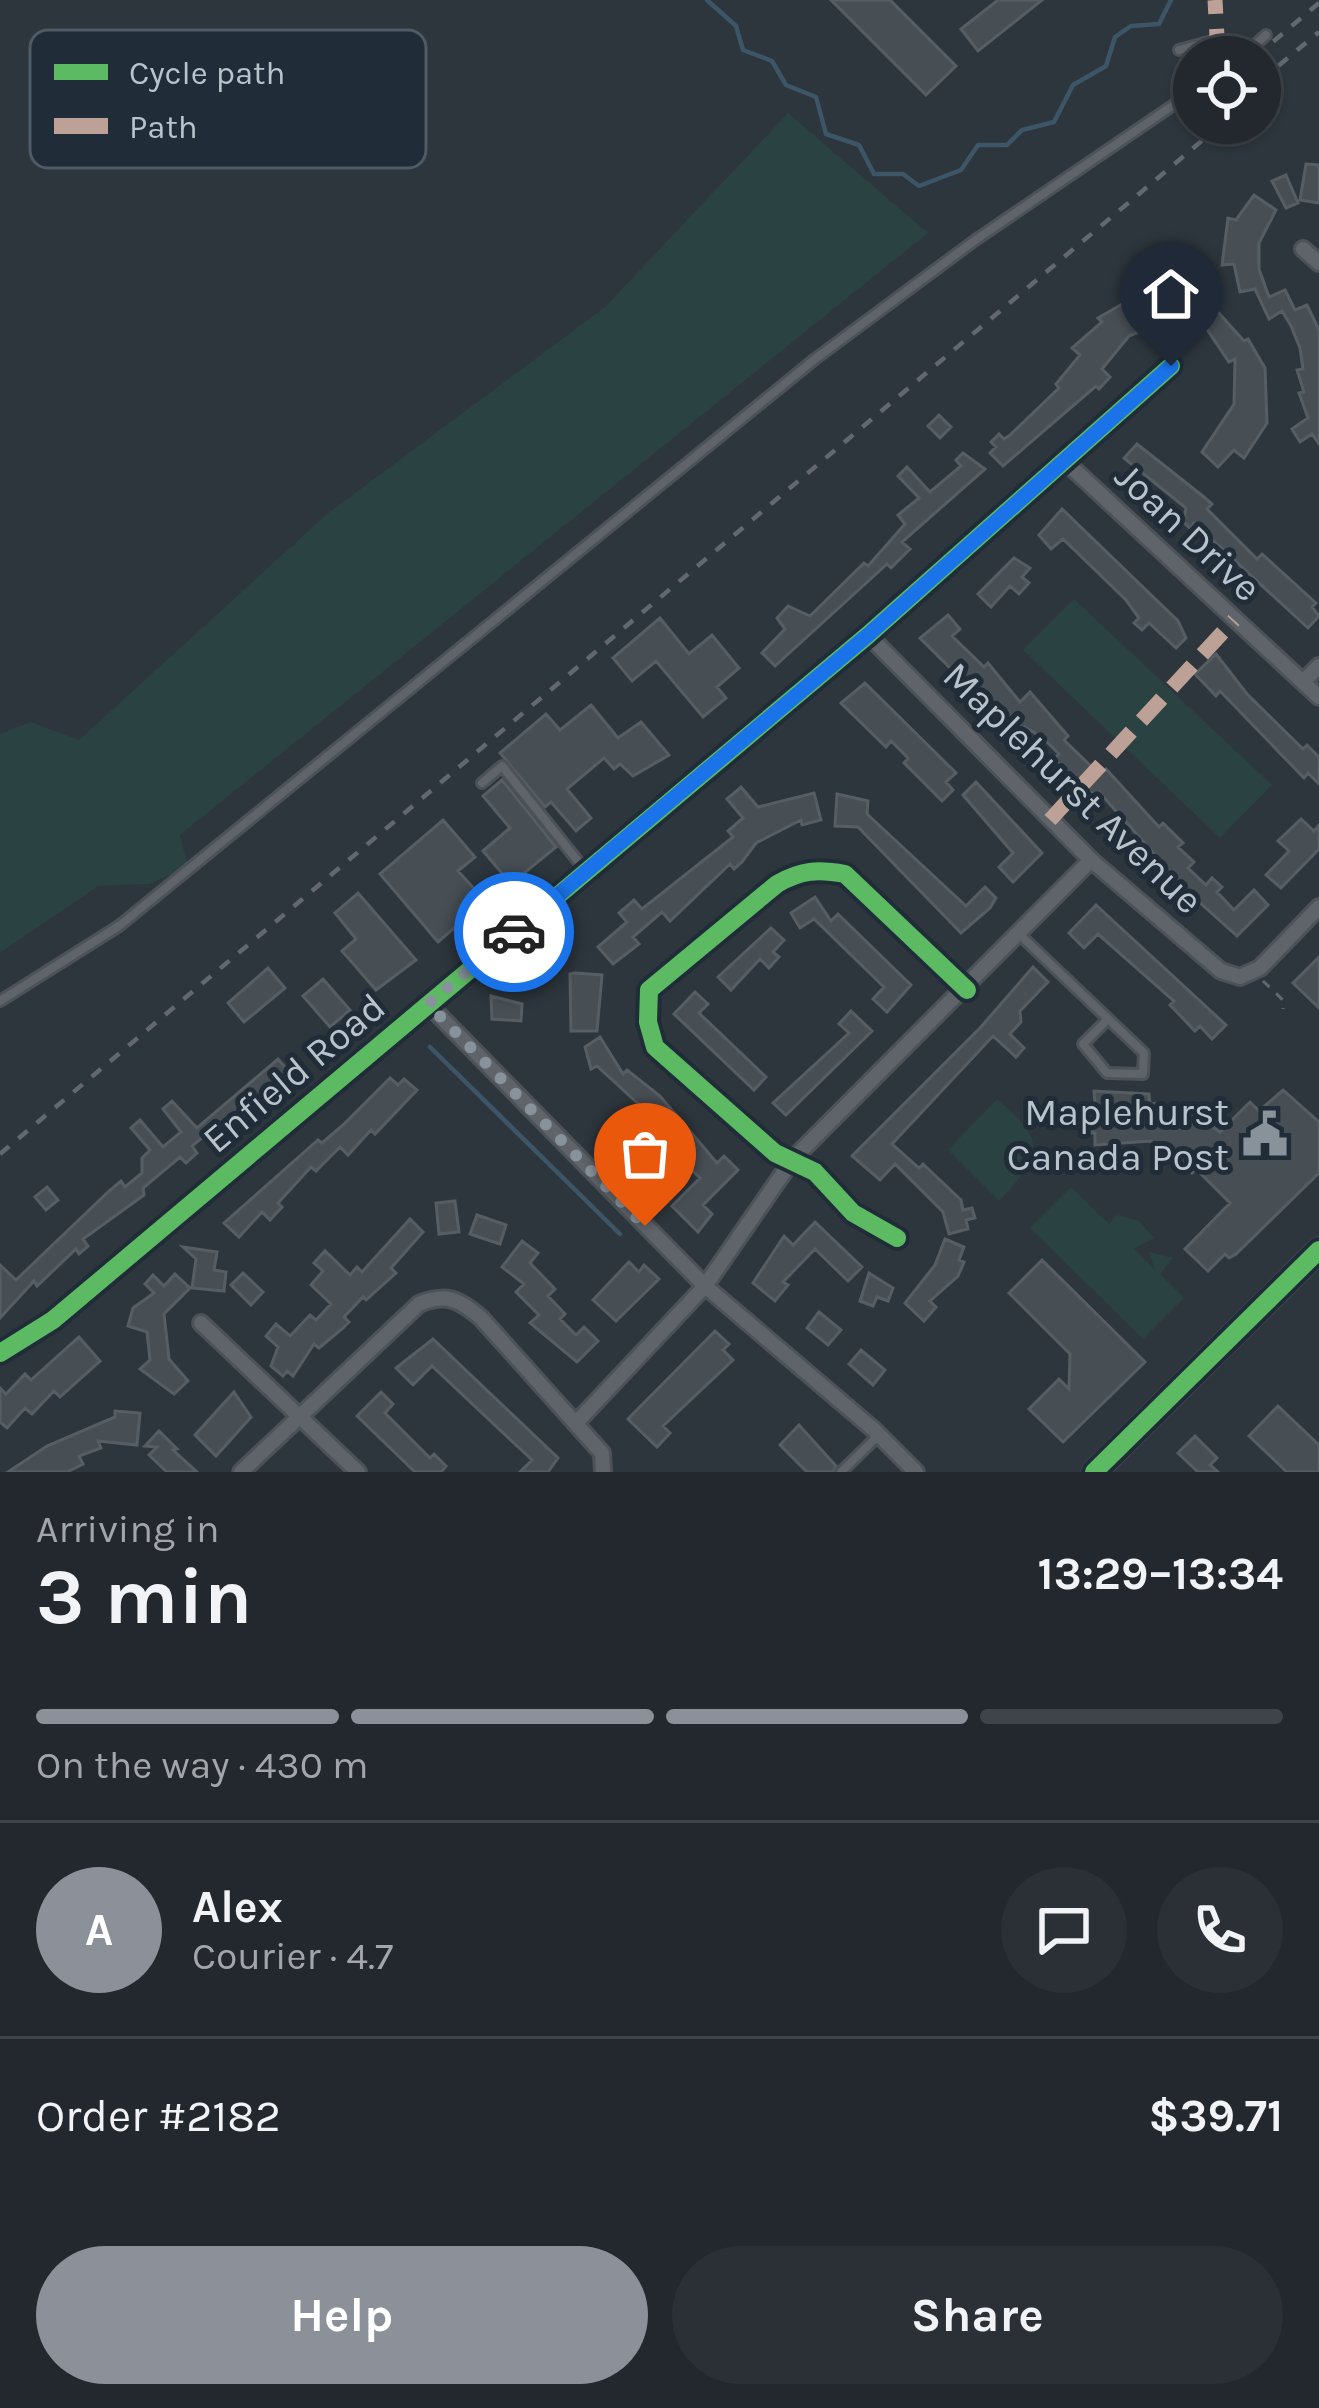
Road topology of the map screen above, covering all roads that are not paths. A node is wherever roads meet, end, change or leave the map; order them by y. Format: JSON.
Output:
{"nodes":[{"id":1,"x":1173,"y":106,"type":"edge"},
{"id":2,"x":1304,"y":249,"type":"dead end"},
{"id":3,"x":1319,"y":263,"type":"edge"},
{"id":4,"x":1171,"y":366,"type":"dead end"},
{"id":5,"x":1066,"y":463,"type":"junction"},
{"id":6,"x":868,"y":635,"type":"junction"},
{"id":7,"x":1319,"y":667,"type":"edge"},
{"id":8,"x":1304,"y":682,"type":"junction"},
{"id":9,"x":1319,"y":697,"type":"edge"},
{"id":10,"x":482,"y":783,"type":"dead end"},
{"id":11,"x":1091,"y":860,"type":"junction"},
{"id":12,"x":586,"y":871,"type":"junction"},
{"id":13,"x":1319,"y":907,"type":"edge"},
{"id":14,"x":1020,"y":934,"type":"junction"},
{"id":15,"x":967,"y":990,"type":"junction"},
{"id":16,"x":0,"y":1001,"type":"edge"},
{"id":17,"x":428,"y":1004,"type":"junction"},
{"id":18,"x":1106,"y":1021,"type":"junction"},
{"id":19,"x":793,"y":1159,"type":"junction"},
{"id":20,"x":897,"y":1238,"type":"dead end"},
{"id":21,"x":1319,"y":1250,"type":"edge"},
{"id":22,"x":705,"y":1286,"type":"junction"},
{"id":23,"x":201,"y":1323,"type":"dead end"},
{"id":24,"x":0,"y":1354,"type":"edge"},
{"id":25,"x":300,"y":1414,"type":"junction"},
{"id":26,"x":576,"y":1423,"type":"junction"},
{"id":27,"x":879,"y":1435,"type":"junction"},
{"id":28,"x":241,"y":1472,"type":"edge"},
{"id":29,"x":358,"y":1472,"type":"edge"},
{"id":30,"x":602,"y":1472,"type":"edge"},
{"id":31,"x":842,"y":1472,"type":"edge"},
{"id":32,"x":916,"y":1472,"type":"edge"},
{"id":33,"x":1094,"y":1472,"type":"edge"}],
"edges":[{"from":1,"to":16,"type":"lane"},
{"from":2,"to":3,"type":"street"},
{"from":4,"to":5,"type":"street","name":"Enfield Road"},
{"from":5,"to":6,"type":"street","name":"Enfield Road"},
{"from":5,"to":8,"type":"street","name":"Joan Drive"},
{"from":6,"to":11,"type":"street","name":"Maplehurst Avenue"},
{"from":6,"to":12,"type":"street","name":"Enfield Road"},
{"from":7,"to":8,"type":"street"},
{"from":8,"to":9,"type":"street","name":"Joan Drive"},
{"from":10,"to":12,"type":"lane"},
{"from":11,"to":13,"type":"street","name":"Maplehurst Avenue"},
{"from":11,"to":14,"type":"street"},
{"from":12,"to":17,"type":"street","name":"Enfield Road"},
{"from":14,"to":15,"type":"street"},
{"from":14,"to":18,"type":"lane"},
{"from":15,"to":19,"type":"street"},
{"from":15,"to":19,"type":"street"},
{"from":17,"to":22,"type":"street"},
{"from":17,"to":24,"type":"street","name":"Enfield Road"},
{"from":18,"to":18,"type":"lane"},
{"from":19,"to":20,"type":"street"},
{"from":19,"to":22,"type":"street"},
{"from":21,"to":33,"type":"main road"},
{"from":22,"to":26,"type":"street"},
{"from":22,"to":27,"type":"street"},
{"from":23,"to":25,"type":"street"},
{"from":25,"to":26,"type":"street"},
{"from":25,"to":28,"type":"street"},
{"from":25,"to":29,"type":"street"},
{"from":26,"to":30,"type":"street"},
{"from":27,"to":31,"type":"lane"},
{"from":27,"to":32,"type":"street"}]}
